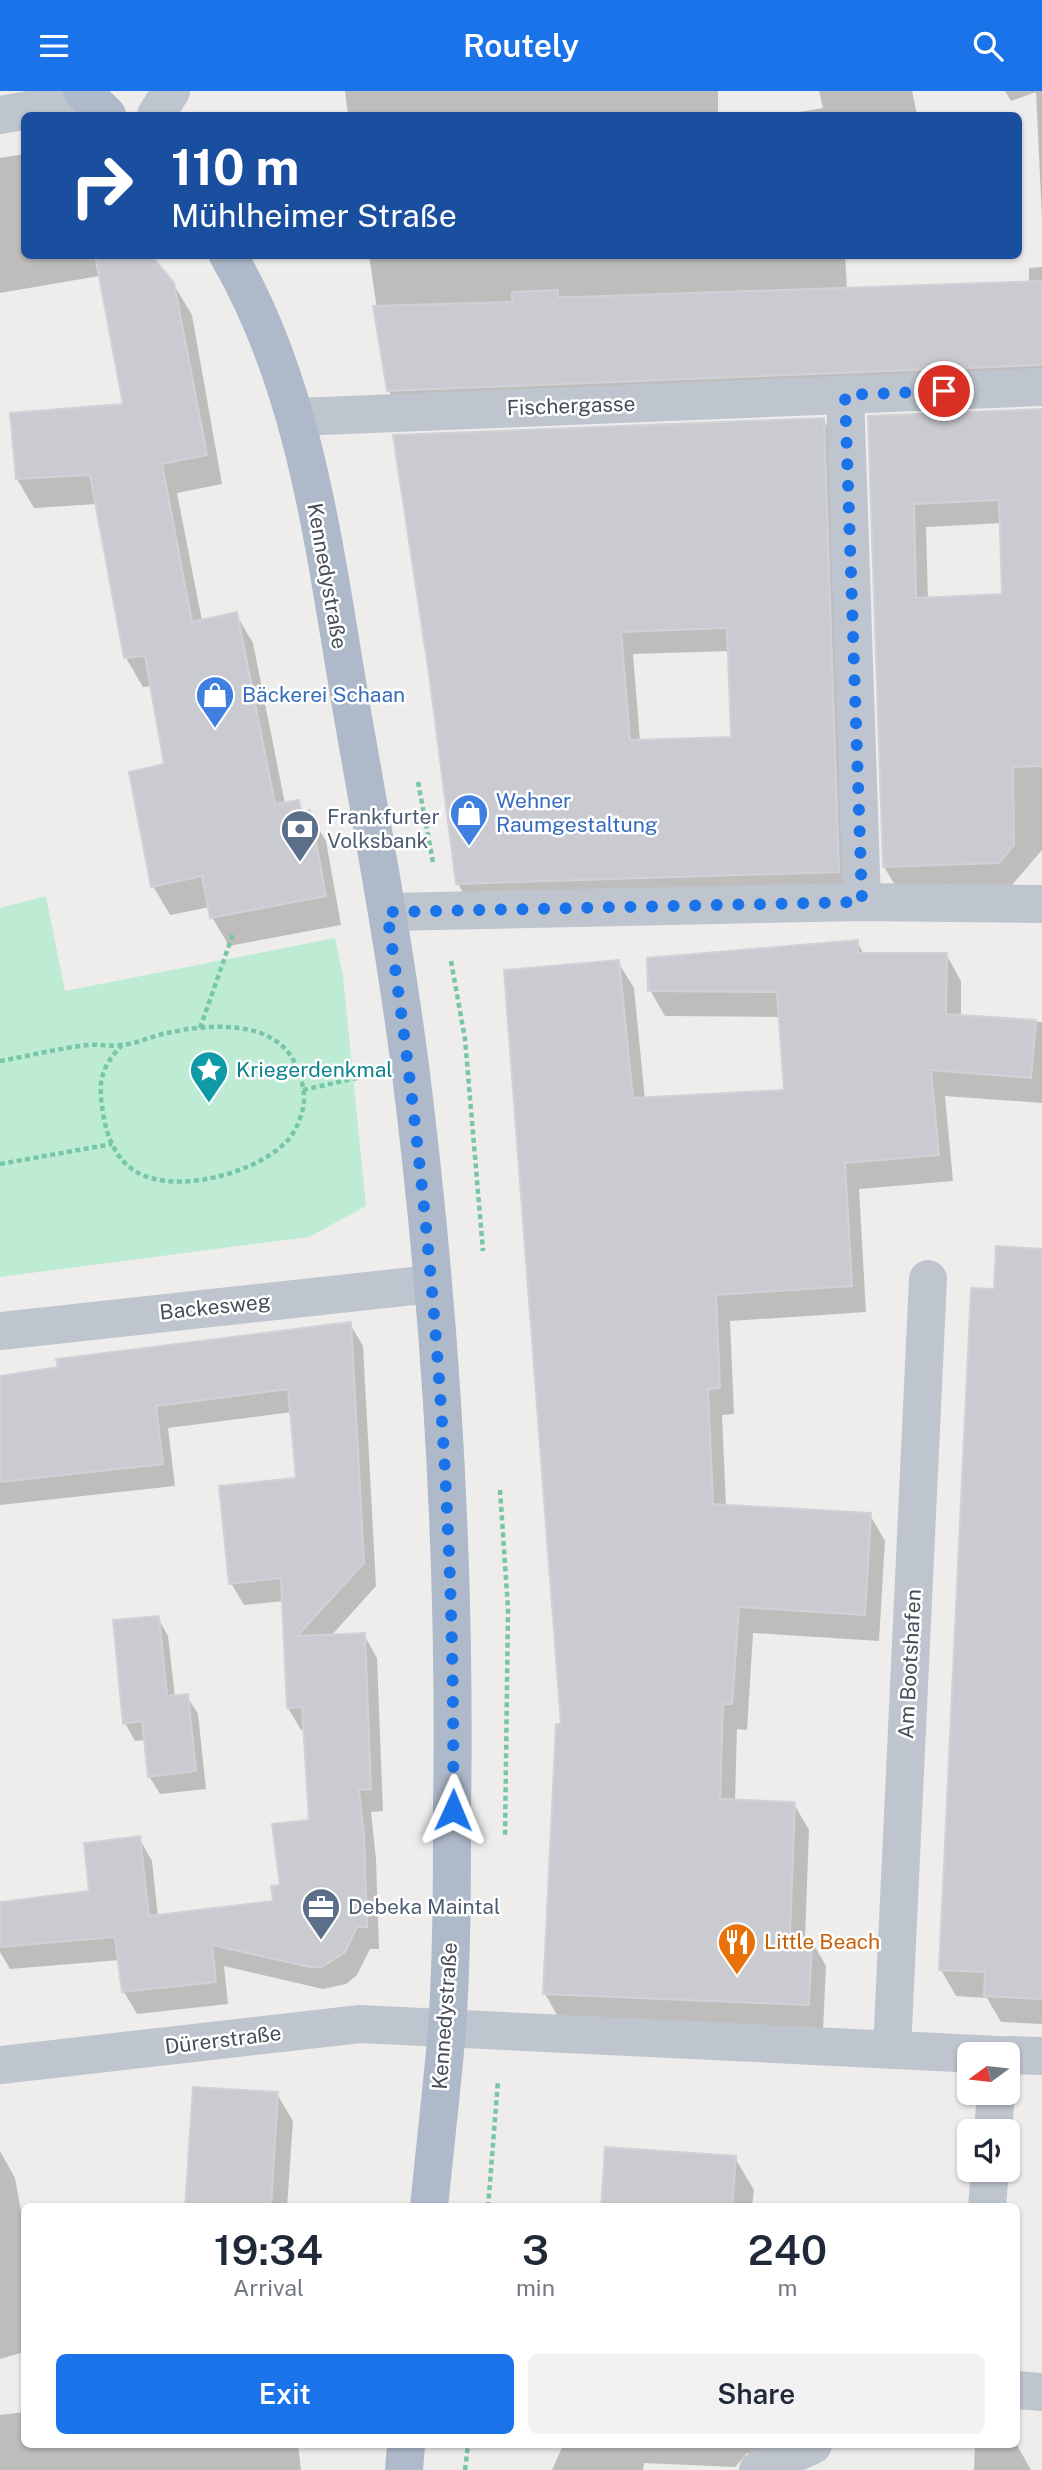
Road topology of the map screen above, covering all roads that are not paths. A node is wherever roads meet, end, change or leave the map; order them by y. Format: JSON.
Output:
{"nodes":[{"id":1,"x":171,"y":91,"type":"edge"},
{"id":2,"x":93,"y":102,"type":"edge"},
{"id":3,"x":21,"y":112,"type":"edge"},
{"id":4,"x":21,"y":112,"type":"edge"},
{"id":5,"x":158,"y":112,"type":"edge"},
{"id":6,"x":0,"y":115,"type":"edge"},
{"id":7,"x":230,"y":259,"type":"edge"},
{"id":8,"x":1042,"y":387,"type":"edge"},
{"id":9,"x":845,"y":395,"type":"junction"},
{"id":10,"x":296,"y":418,"type":"junction"},
{"id":11,"x":862,"y":902,"type":"junction"},
{"id":12,"x":1042,"y":904,"type":"edge"},
{"id":13,"x":387,"y":912,"type":"junction"},
{"id":14,"x":928,"y":1279,"type":"dead end"},
{"id":15,"x":431,"y":1284,"type":"junction"},
{"id":16,"x":0,"y":1331,"type":"edge"},
{"id":17,"x":447,"y":2027,"type":"junction"},
{"id":18,"x":892,"y":2050,"type":"junction"},
{"id":19,"x":957,"y":2053,"type":"edge"},
{"id":20,"x":1020,"y":2055,"type":"edge"},
{"id":21,"x":1042,"y":2056,"type":"edge"},
{"id":22,"x":0,"y":2066,"type":"edge"},
{"id":23,"x":989,"y":2182,"type":"edge"},
{"id":24,"x":429,"y":2203,"type":"edge"},
{"id":25,"x":987,"y":2203,"type":"edge"},
{"id":26,"x":1020,"y":2390,"type":"edge"},
{"id":27,"x":1042,"y":2392,"type":"edge"},
{"id":28,"x":406,"y":2448,"type":"edge"},
{"id":29,"x":806,"y":2448,"type":"edge"},
{"id":30,"x":404,"y":2470,"type":"edge"},
{"id":31,"x":758,"y":2470,"type":"edge"}],
"edges":[{"from":1,"to":5,"type":"street"},
{"from":2,"to":4,"type":"street"},
{"from":3,"to":6,"type":"street"},
{"from":7,"to":10,"type":"main road","name":"Kennedystraße"},
{"from":8,"to":9,"type":"street","name":"Fischergasse"},
{"from":9,"to":10,"type":"street","name":"Fischergasse"},
{"from":9,"to":11,"type":"street"},
{"from":10,"to":13,"type":"main road","name":"Kennedystraße"},
{"from":11,"to":12,"type":"street"},
{"from":11,"to":13,"type":"street"},
{"from":13,"to":15,"type":"main road","name":"Kennedystraße"},
{"from":14,"to":18,"type":"street","name":"Am Bootshafen"},
{"from":15,"to":16,"type":"street","name":"Backesweg"},
{"from":15,"to":17,"type":"main road","name":"Kennedystraße"},
{"from":17,"to":18,"type":"street"},
{"from":17,"to":22,"type":"street","name":"Dürerstraße"},
{"from":17,"to":24,"type":"main road","name":"Kennedystraße"},
{"from":18,"to":19,"type":"street"},
{"from":20,"to":21,"type":"street"},
{"from":23,"to":25,"type":"street"},
{"from":26,"to":27,"type":"street"},
{"from":28,"to":30,"type":"main road"},
{"from":29,"to":31,"type":"street"}]}
